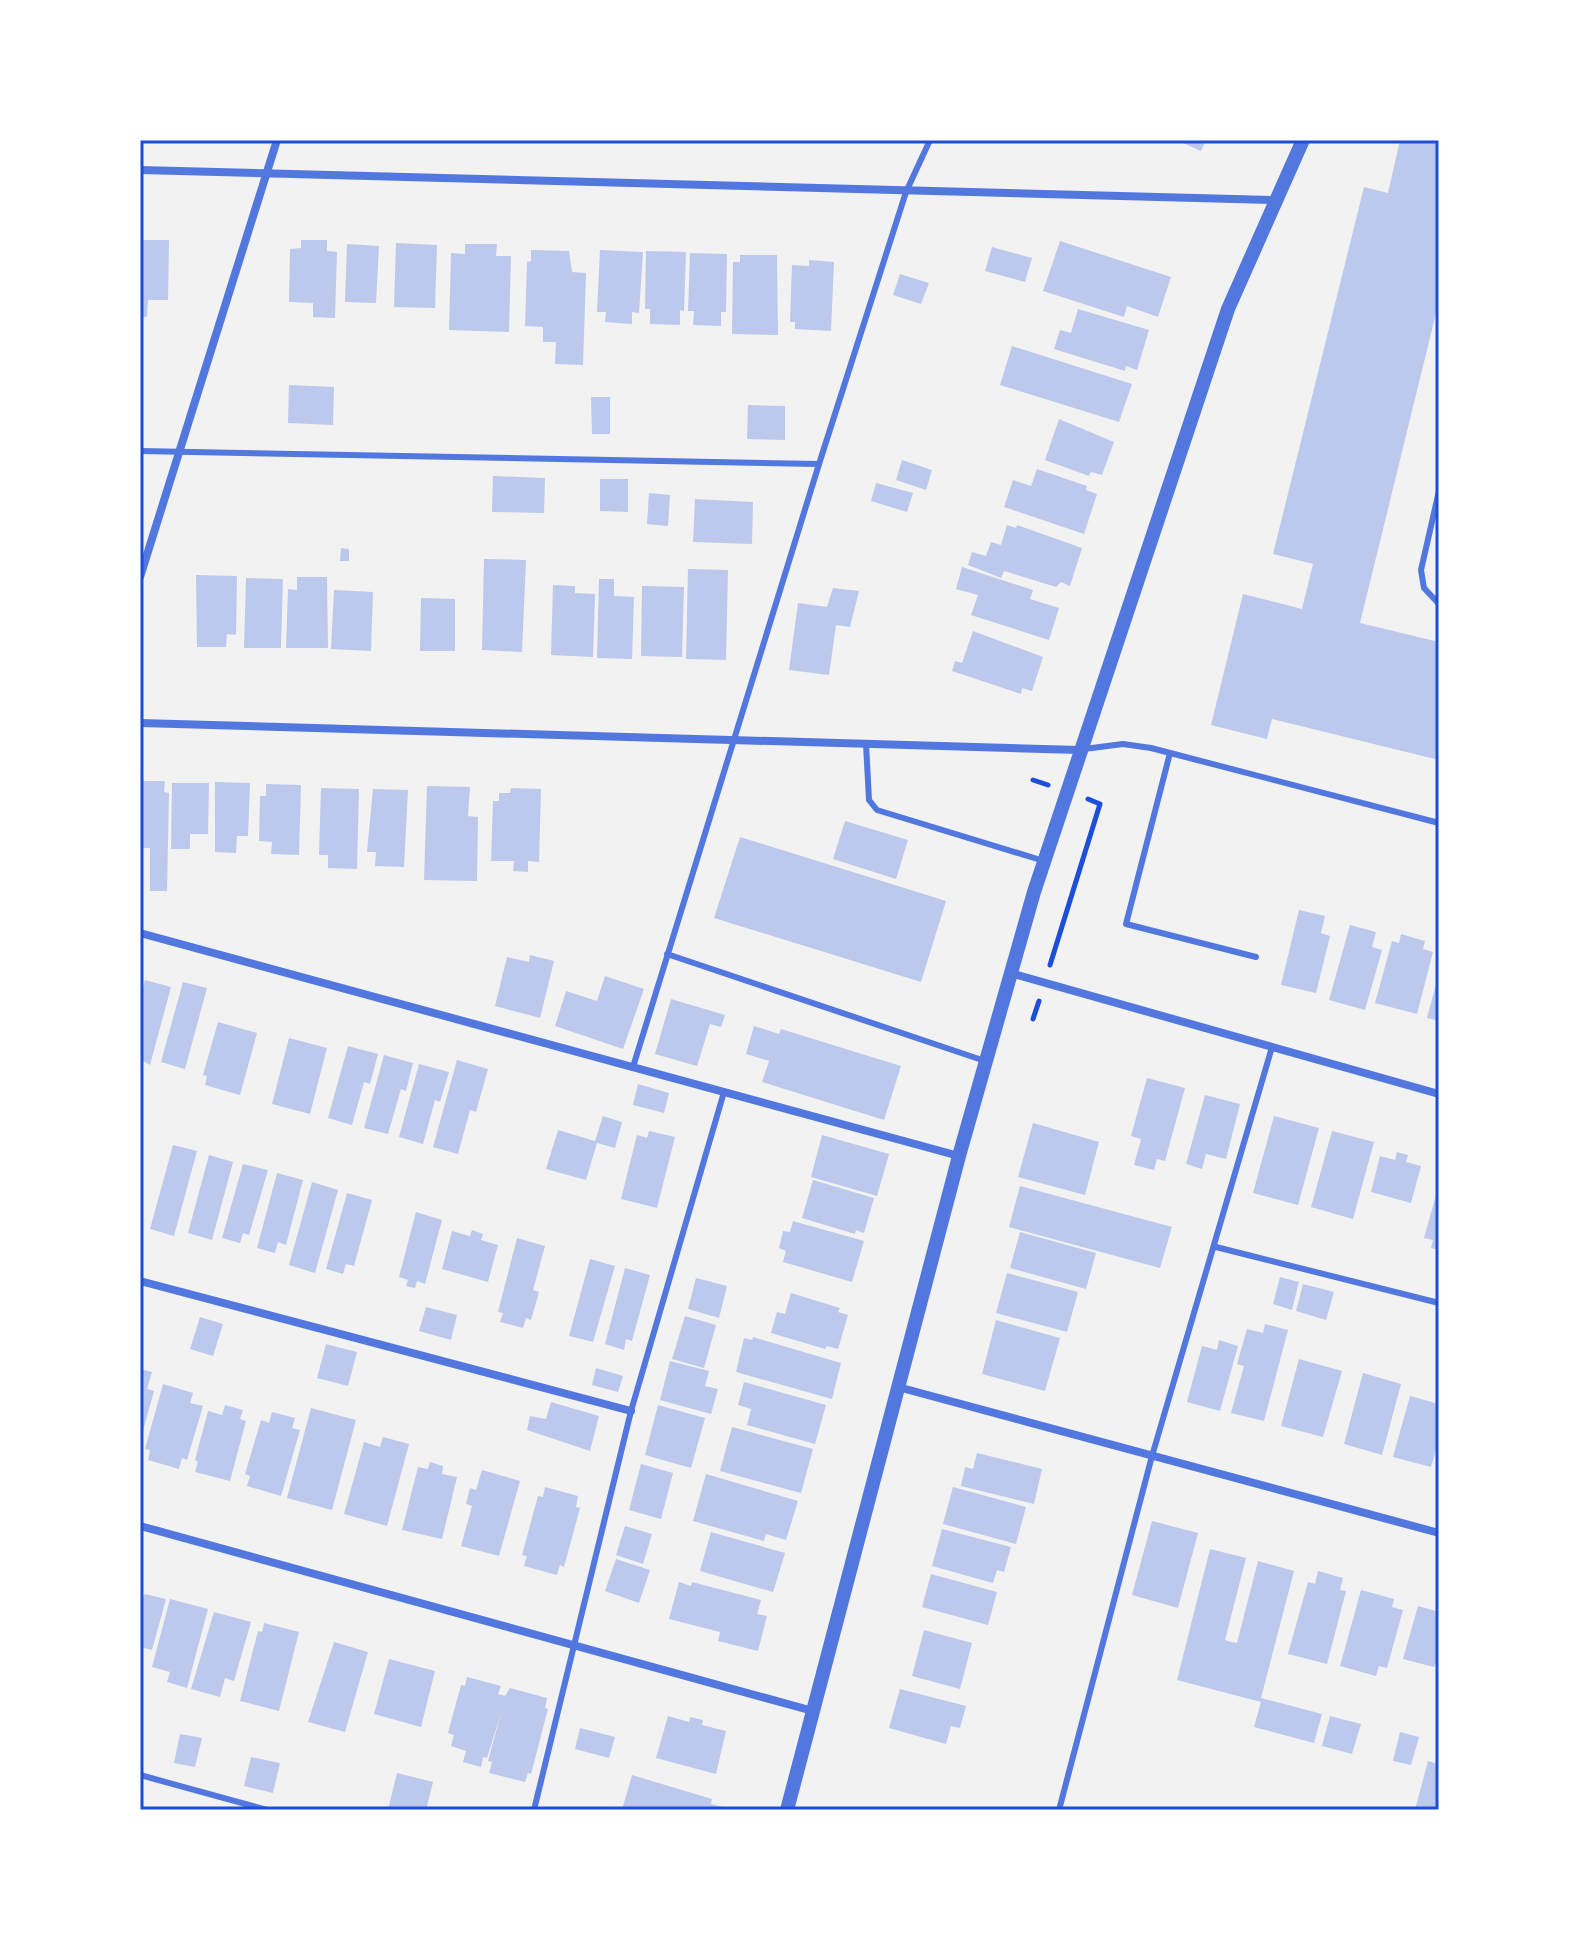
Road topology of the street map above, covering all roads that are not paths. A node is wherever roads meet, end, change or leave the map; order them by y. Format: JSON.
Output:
{"nodes":[{"id":1,"x":277,"y":140,"type":"edge"},
{"id":2,"x":930,"y":140,"type":"edge"},
{"id":3,"x":1303,"y":140,"type":"edge"},
{"id":4,"x":140,"y":170,"type":"edge"},
{"id":5,"x":266,"y":174,"type":"junction"},
{"id":6,"x":906,"y":192,"type":"junction"},
{"id":7,"x":1275,"y":200,"type":"junction"},
{"id":8,"x":140,"y":451,"type":"edge"},
{"id":9,"x":180,"y":452,"type":"junction"},
{"id":10,"x":819,"y":464,"type":"junction"},
{"id":11,"x":1439,"y":491,"type":"edge"},
{"id":12,"x":140,"y":577,"type":"edge"},
{"id":13,"x":1439,"y":604,"type":"edge"},
{"id":14,"x":140,"y":723,"type":"edge"},
{"id":15,"x":732,"y":740,"type":"junction"},
{"id":16,"x":866,"y":744,"type":"junction"},
{"id":17,"x":1080,"y":750,"type":"junction"},
{"id":18,"x":1170,"y":753,"type":"junction"},
{"id":19,"x":1439,"y":823,"type":"edge"},
{"id":20,"x":1044,"y":861,"type":"junction"},
{"id":21,"x":140,"y":933,"type":"edge"},
{"id":22,"x":667,"y":954,"type":"junction"},
{"id":23,"x":1256,"y":957,"type":"dead end"},
{"id":24,"x":1009,"y":973,"type":"junction"},
{"id":25,"x":1272,"y":1047,"type":"junction"},
{"id":26,"x":985,"y":1061,"type":"junction"},
{"id":27,"x":633,"y":1067,"type":"junction"},
{"id":28,"x":724,"y":1092,"type":"junction"},
{"id":29,"x":1439,"y":1094,"type":"edge"},
{"id":30,"x":959,"y":1156,"type":"junction"},
{"id":31,"x":1216,"y":1247,"type":"junction"},
{"id":32,"x":140,"y":1281,"type":"edge"},
{"id":33,"x":1439,"y":1303,"type":"edge"},
{"id":34,"x":898,"y":1387,"type":"junction"},
{"id":35,"x":631,"y":1411,"type":"junction"},
{"id":36,"x":1152,"y":1456,"type":"junction"},
{"id":37,"x":140,"y":1526,"type":"edge"},
{"id":38,"x":1439,"y":1533,"type":"edge"},
{"id":39,"x":576,"y":1646,"type":"junction"},
{"id":40,"x":813,"y":1711,"type":"junction"},
{"id":41,"x":140,"y":1775,"type":"edge"},
{"id":42,"x":267,"y":1810,"type":"edge"},
{"id":43,"x":534,"y":1810,"type":"edge"},
{"id":44,"x":787,"y":1810,"type":"edge"},
{"id":45,"x":1059,"y":1810,"type":"edge"}],
"edges":[{"from":1,"to":5,"type":"street"},
{"from":2,"to":6,"type":"lane"},
{"from":3,"to":7,"type":"street"},
{"from":4,"to":5,"type":"street"},
{"from":5,"to":6,"type":"street"},
{"from":5,"to":9,"type":"street"},
{"from":6,"to":7,"type":"street"},
{"from":6,"to":10,"type":"lane"},
{"from":7,"to":17,"type":"street"},
{"from":8,"to":9,"type":"lane"},
{"from":9,"to":10,"type":"lane"},
{"from":9,"to":12,"type":"street"},
{"from":10,"to":15,"type":"lane"},
{"from":11,"to":13,"type":"lane"},
{"from":14,"to":15,"type":"street"},
{"from":15,"to":16,"type":"street"},
{"from":15,"to":22,"type":"lane"},
{"from":16,"to":17,"type":"street"},
{"from":16,"to":20,"type":"lane"},
{"from":17,"to":18,"type":"lane"},
{"from":17,"to":20,"type":"street"},
{"from":18,"to":19,"type":"lane"},
{"from":18,"to":23,"type":"lane"},
{"from":20,"to":24,"type":"street"},
{"from":21,"to":27,"type":"street"},
{"from":22,"to":26,"type":"lane"},
{"from":22,"to":27,"type":"lane"},
{"from":24,"to":25,"type":"street"},
{"from":24,"to":26,"type":"street"},
{"from":25,"to":29,"type":"street"},
{"from":25,"to":31,"type":"lane"},
{"from":26,"to":30,"type":"street"},
{"from":27,"to":28,"type":"street"},
{"from":28,"to":30,"type":"street"},
{"from":28,"to":35,"type":"lane"},
{"from":30,"to":34,"type":"street"},
{"from":31,"to":33,"type":"lane"},
{"from":31,"to":36,"type":"lane"},
{"from":32,"to":35,"type":"street"},
{"from":34,"to":36,"type":"street"},
{"from":34,"to":40,"type":"street"},
{"from":35,"to":39,"type":"lane"},
{"from":36,"to":38,"type":"street"},
{"from":36,"to":45,"type":"lane"},
{"from":37,"to":39,"type":"street"},
{"from":39,"to":40,"type":"street"},
{"from":39,"to":43,"type":"lane"},
{"from":40,"to":44,"type":"street"},
{"from":41,"to":42,"type":"lane"}]}
